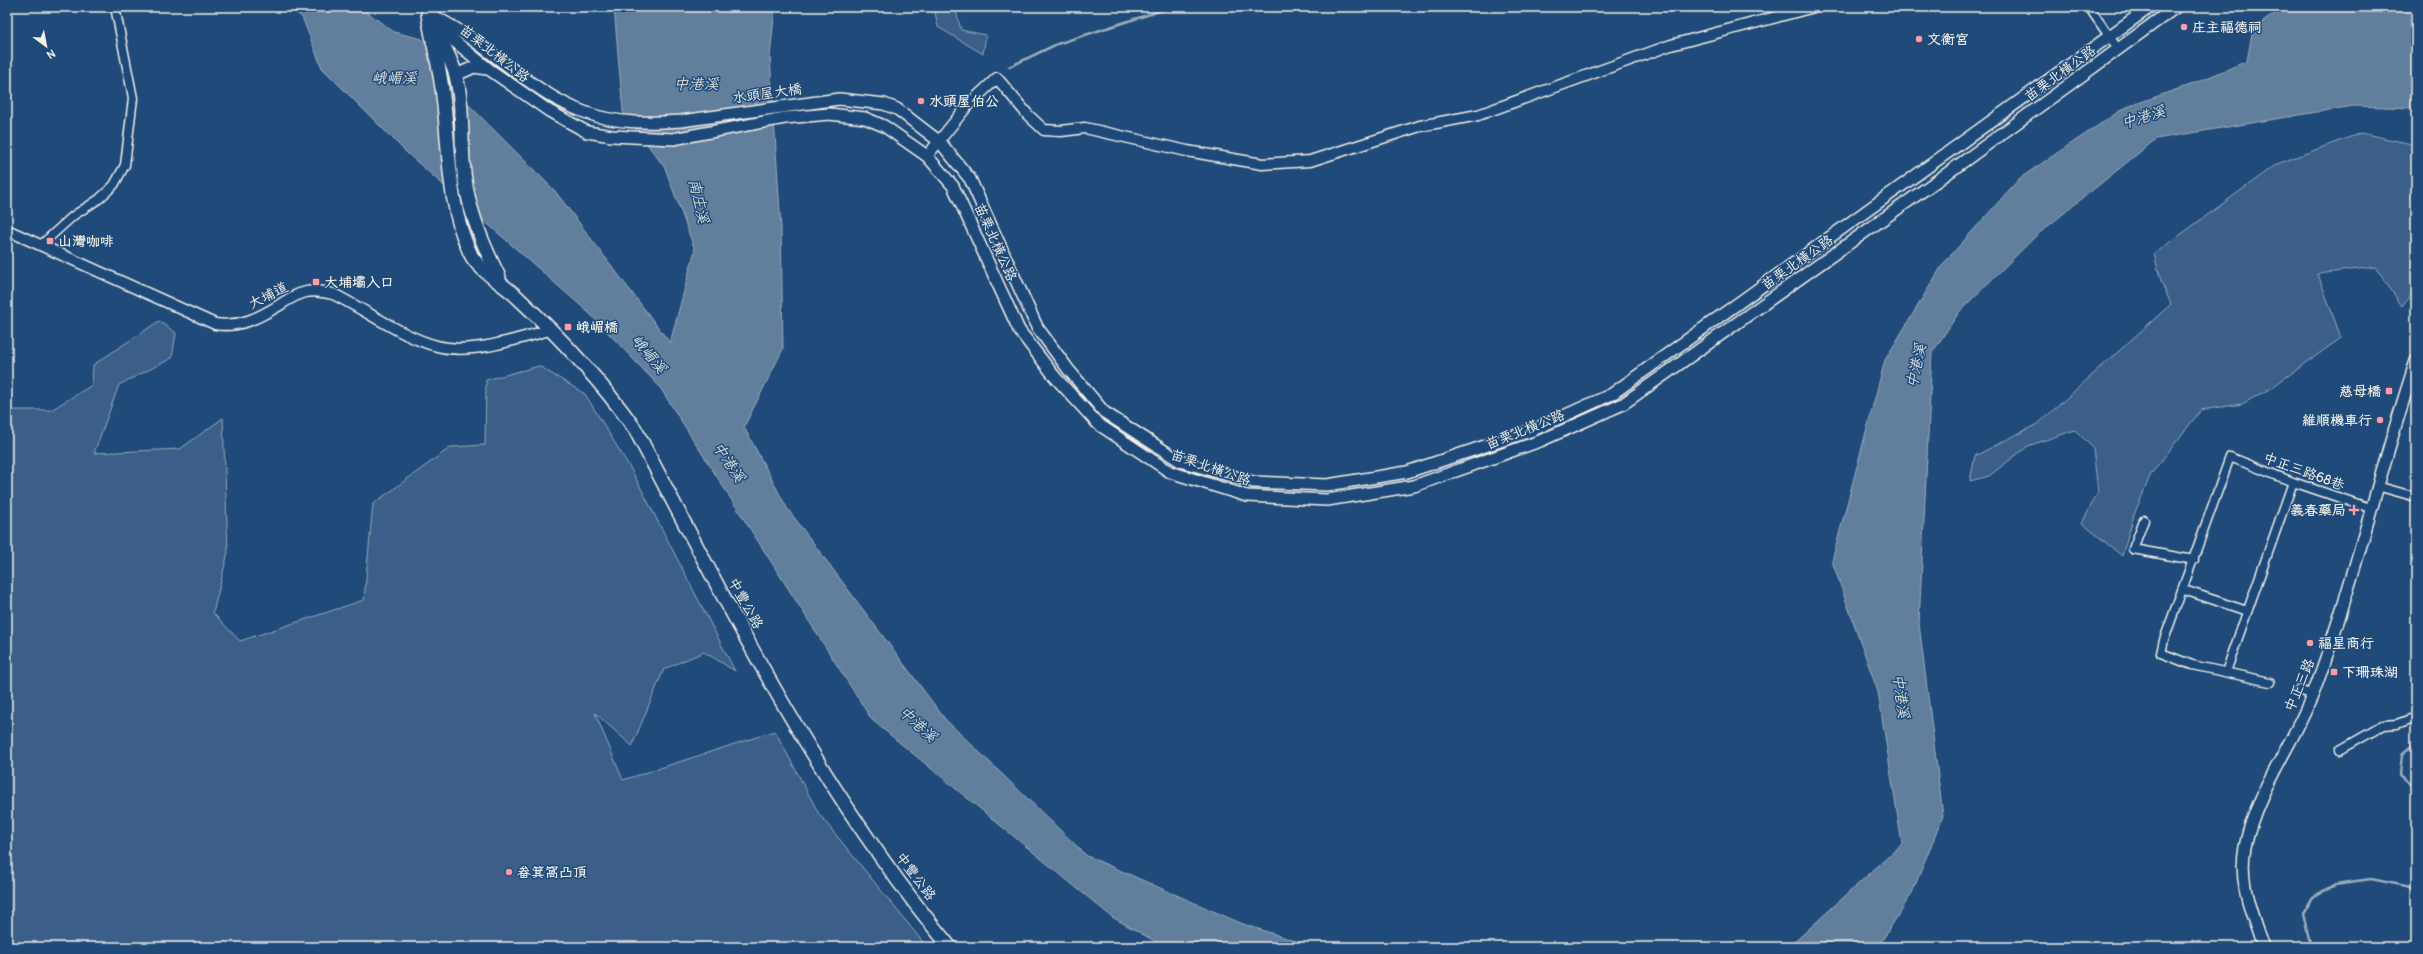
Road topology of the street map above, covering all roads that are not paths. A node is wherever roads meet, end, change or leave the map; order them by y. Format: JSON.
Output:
{"nodes":[{"id":1,"x":115,"y":7,"type":"edge"},
{"id":2,"x":1814,"y":7,"type":"edge"},
{"id":3,"x":2089,"y":7,"type":"edge"},
{"id":4,"x":2150,"y":7,"type":"edge"},
{"id":5,"x":2176,"y":7,"type":"edge"},
{"id":6,"x":426,"y":10,"type":"edge"},
{"id":7,"x":2110,"y":36,"type":"junction"},
{"id":8,"x":2118,"y":49,"type":"junction"},
{"id":9,"x":490,"y":70,"type":"junction"},
{"id":10,"x":456,"y":75,"type":"junction"},
{"id":11,"x":587,"y":114,"type":"joint"},
{"id":12,"x":587,"y":132,"type":"joint"},
{"id":13,"x":940,"y":142,"type":"junction"},
{"id":14,"x":926,"y":156,"type":"junction"},
{"id":15,"x":7,"y":230,"type":"edge"},
{"id":16,"x":42,"y":244,"type":"junction"},
{"id":17,"x":503,"y":286,"type":"junction"},
{"id":18,"x":549,"y":330,"type":"junction"},
{"id":19,"x":2416,"y":361,"type":"edge"},
{"id":20,"x":2412,"y":389,"type":"edge"},
{"id":21,"x":2293,"y":482,"type":"junction"},
{"id":22,"x":2377,"y":486,"type":"junction"},
{"id":23,"x":2416,"y":497,"type":"edge"},
{"id":24,"x":2370,"y":508,"type":"junction"},
{"id":25,"x":2144,"y":520,"type":"dead end"},
{"id":26,"x":2194,"y":560,"type":"junction"},
{"id":27,"x":2184,"y":590,"type":"junction"},
{"id":28,"x":2247,"y":611,"type":"junction"},
{"id":29,"x":2226,"y":672,"type":"junction"},
{"id":30,"x":2270,"y":682,"type":"dead end"},
{"id":31,"x":2300,"y":690,"type":"dead end"},
{"id":32,"x":2313,"y":695,"type":"junction"},
{"id":33,"x":2416,"y":717,"type":"edge"},
{"id":34,"x":2340,"y":750,"type":"dead end"},
{"id":35,"x":950,"y":947,"type":"edge"},
{"id":36,"x":2263,"y":947,"type":"edge"}],
"edges":[{"from":1,"to":16,"type":"street"},
{"from":2,"to":13,"type":"street"},
{"from":3,"to":7,"type":"street"},
{"from":4,"to":7,"type":"main road","name":"苗栗北橫公路"},
{"from":5,"to":8,"type":"main road","name":"苗栗北橫公路"},
{"from":6,"to":9,"type":"main road","name":"苗栗北橫公路"},
{"from":6,"to":10,"type":"main road"},
{"from":6,"to":11,"type":"main road","name":"苗栗北橫公路"},
{"from":6,"to":17,"type":"main road","name":"中豐公路"},
{"from":7,"to":8,"type":"street"},
{"from":7,"to":13,"type":"main road","name":"苗栗北橫公路"},
{"from":8,"to":14,"type":"main road","name":"苗栗北橫公路"},
{"from":9,"to":10,"type":"main road"},
{"from":9,"to":12,"type":"main road","name":"苗栗北橫公路"},
{"from":10,"to":17,"type":"main road","name":"中豐公路"},
{"from":11,"to":13,"type":"main road","name":"水頭屋大橋"},
{"from":12,"to":14,"type":"main road","name":"水頭屋大橋"},
{"from":13,"to":14,"type":"street"},
{"from":15,"to":16,"type":"street","name":"大埔道"},
{"from":16,"to":18,"type":"street","name":"大埔道"},
{"from":17,"to":18,"type":"main road","name":"中豐公路"},
{"from":18,"to":35,"type":"main road","name":"中豐公路"},
{"from":19,"to":20,"type":"main road","name":"中正三路"},
{"from":20,"to":22,"type":"main road","name":"中正三路"},
{"from":21,"to":24,"type":"street","name":"中正三路68巷"},
{"from":21,"to":26,"type":"street","name":"中正三路68巷"},
{"from":21,"to":28,"type":"street"},
{"from":22,"to":23,"type":"street"},
{"from":22,"to":24,"type":"main road","name":"中正三路"},
{"from":24,"to":32,"type":"main road","name":"中正三路"},
{"from":25,"to":26,"type":"street"},
{"from":26,"to":27,"type":"street"},
{"from":27,"to":28,"type":"street"},
{"from":27,"to":29,"type":"street"},
{"from":28,"to":29,"type":"street"},
{"from":29,"to":30,"type":"street"},
{"from":31,"to":32,"type":"street"},
{"from":32,"to":36,"type":"main road","name":"中正三路"},
{"from":33,"to":34,"type":"street"}]}
